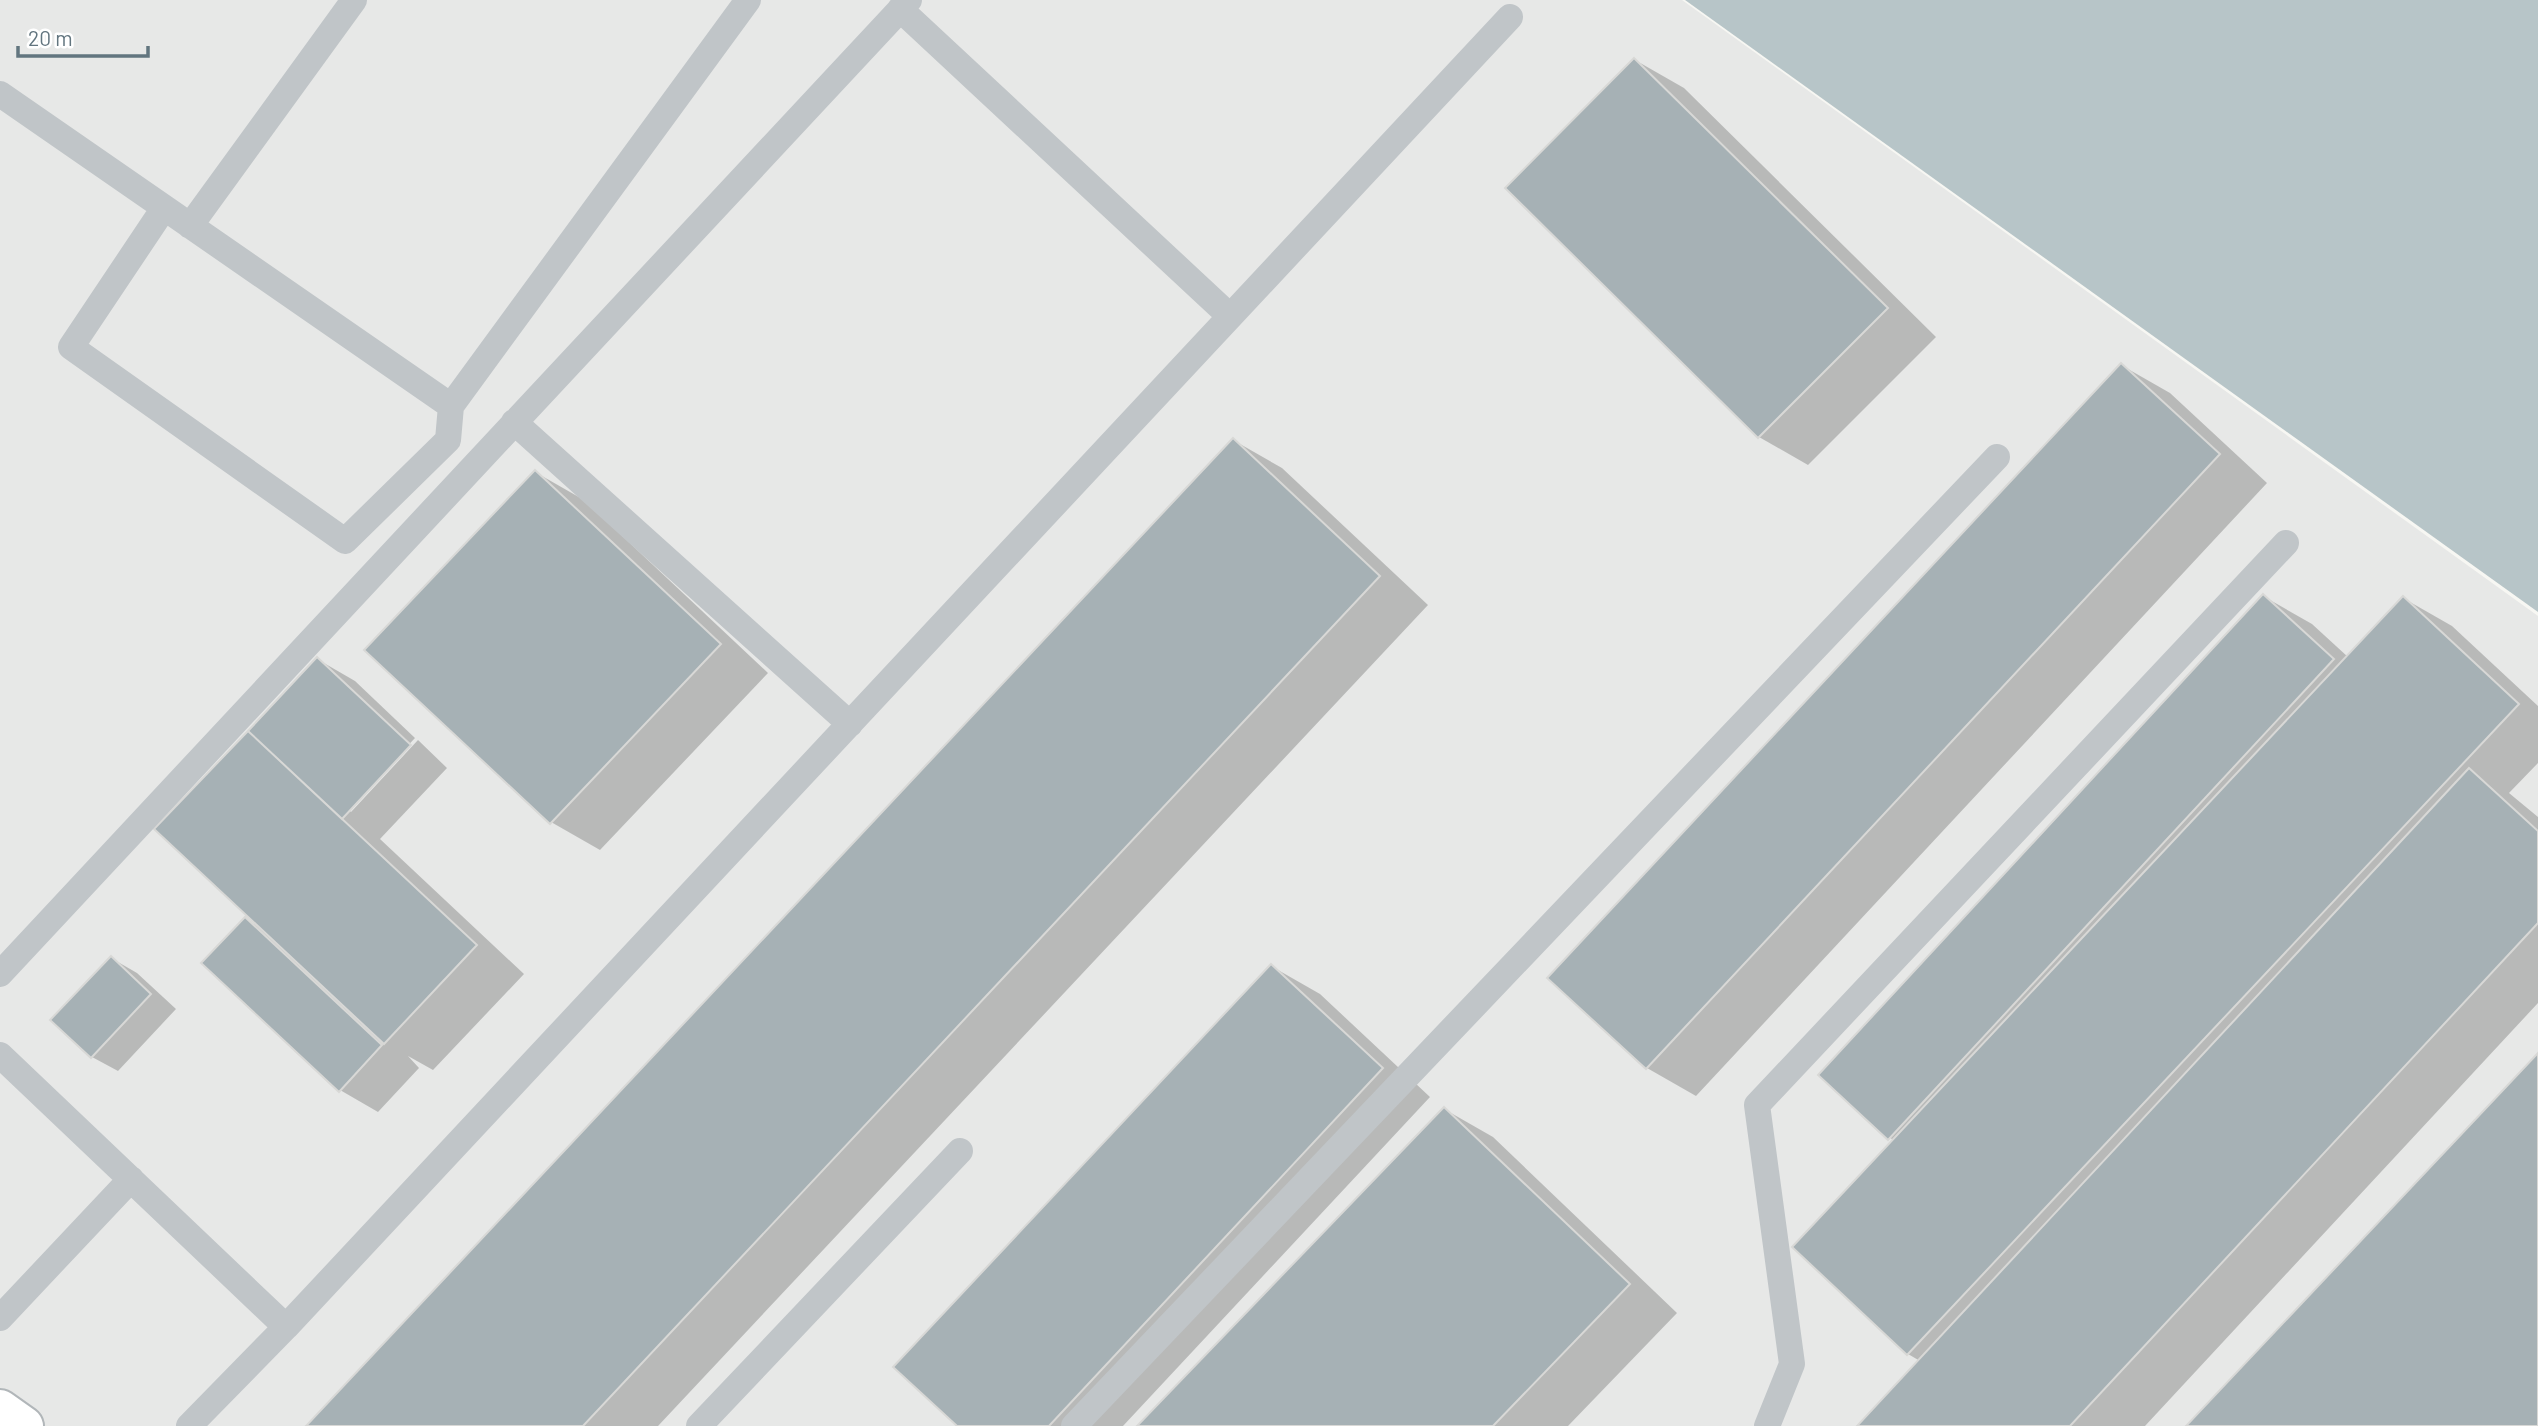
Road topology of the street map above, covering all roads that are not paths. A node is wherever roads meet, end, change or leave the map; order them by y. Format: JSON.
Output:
{"nodes":[{"id":1,"x":354,"y":0,"type":"edge"},
{"id":2,"x":741,"y":2,"type":"edge"},
{"id":3,"x":905,"y":4,"type":"edge"},
{"id":4,"x":1510,"y":17,"type":"dead end"},
{"id":5,"x":0,"y":94,"type":"edge"},
{"id":6,"x":164,"y":208,"type":"junction"},
{"id":7,"x":190,"y":226,"type":"junction"},
{"id":8,"x":1220,"y":306,"type":"dead end"},
{"id":9,"x":451,"y":406,"type":"junction"},
{"id":10,"x":514,"y":422,"type":"junction"},
{"id":11,"x":1997,"y":457,"type":"dead end"},
{"id":12,"x":2286,"y":543,"type":"dead end"},
{"id":13,"x":850,"y":724,"type":"junction"},
{"id":14,"x":0,"y":974,"type":"edge"},
{"id":15,"x":0,"y":1055,"type":"edge"},
{"id":16,"x":960,"y":1151,"type":"dead end"},
{"id":17,"x":131,"y":1179,"type":"junction"},
{"id":18,"x":0,"y":1318,"type":"edge"},
{"id":19,"x":286,"y":1327,"type":"junction"},
{"id":20,"x":0,"y":1409,"type":"edge"},
{"id":21,"x":24,"y":1426,"type":"edge"},
{"id":22,"x":189,"y":1426,"type":"edge"},
{"id":23,"x":699,"y":1426,"type":"edge"},
{"id":24,"x":1074,"y":1426,"type":"edge"},
{"id":25,"x":1767,"y":1426,"type":"edge"}],
"edges":[{"from":1,"to":7,"type":"lane"},
{"from":2,"to":9,"type":"lane"},
{"from":3,"to":8,"type":"lane"},
{"from":3,"to":10,"type":"lane"},
{"from":4,"to":13,"type":"lane"},
{"from":5,"to":6,"type":"lane"},
{"from":6,"to":7,"type":"lane"},
{"from":6,"to":9,"type":"lane"},
{"from":7,"to":9,"type":"lane"},
{"from":10,"to":13,"type":"lane"},
{"from":10,"to":14,"type":"lane"},
{"from":11,"to":24,"type":"lane"},
{"from":12,"to":25,"type":"lane"},
{"from":13,"to":19,"type":"lane"},
{"from":15,"to":17,"type":"lane"},
{"from":16,"to":23,"type":"lane"},
{"from":17,"to":18,"type":"lane"},
{"from":17,"to":19,"type":"lane"},
{"from":19,"to":22,"type":"lane"},
{"from":20,"to":21,"type":"highway"}]}
